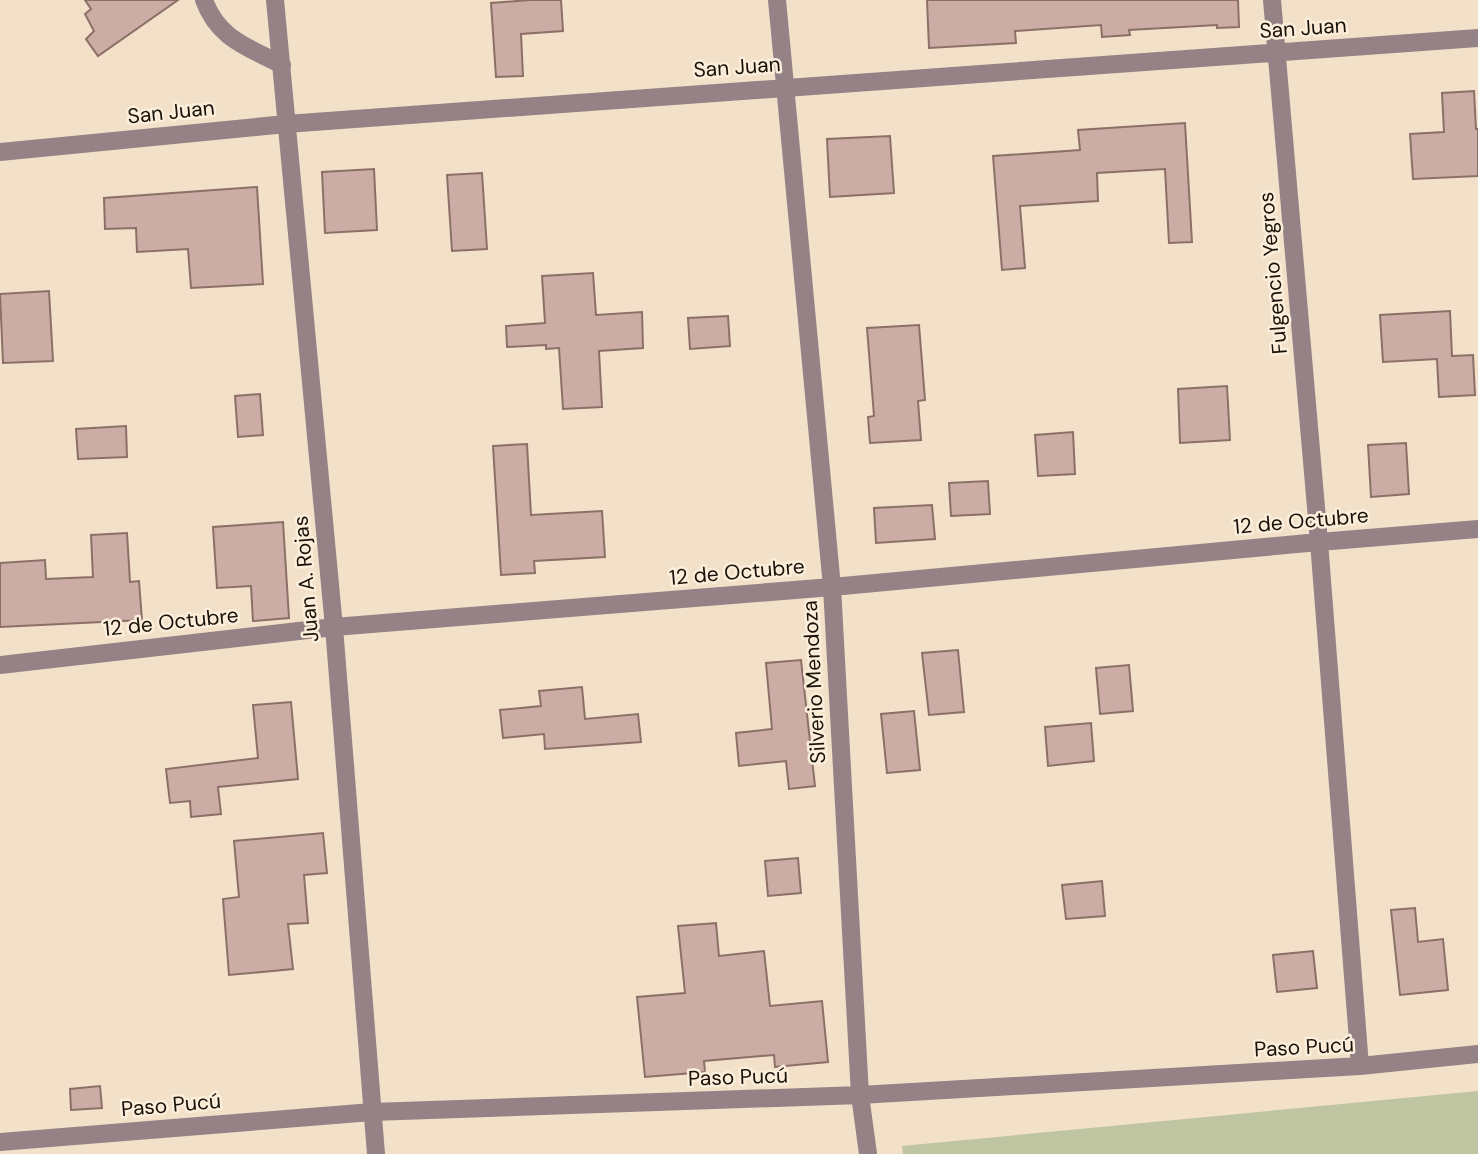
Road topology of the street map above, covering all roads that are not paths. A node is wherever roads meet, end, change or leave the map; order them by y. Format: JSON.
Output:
{"nodes":[{"id":1,"x":204,"y":0,"type":"edge"},
{"id":2,"x":275,"y":0,"type":"edge"},
{"id":3,"x":776,"y":0,"type":"edge"},
{"id":4,"x":1272,"y":0,"type":"edge"},
{"id":5,"x":1478,"y":38,"type":"edge"},
{"id":6,"x":1277,"y":53,"type":"junction"},
{"id":7,"x":282,"y":65,"type":"junction"},
{"id":8,"x":783,"y":87,"type":"junction"},
{"id":9,"x":286,"y":124,"type":"junction"},
{"id":10,"x":0,"y":152,"type":"edge"},
{"id":11,"x":1478,"y":529,"type":"edge"},
{"id":12,"x":1319,"y":542,"type":"junction"},
{"id":13,"x":832,"y":587,"type":"junction"},
{"id":14,"x":334,"y":627,"type":"junction"},
{"id":15,"x":0,"y":665,"type":"edge"},
{"id":16,"x":1478,"y":1054,"type":"edge"},
{"id":17,"x":1360,"y":1066,"type":"junction"},
{"id":18,"x":860,"y":1095,"type":"junction"},
{"id":19,"x":372,"y":1112,"type":"junction"},
{"id":20,"x":0,"y":1142,"type":"edge"},
{"id":21,"x":376,"y":1154,"type":"edge"},
{"id":22,"x":868,"y":1154,"type":"edge"}],
"edges":[{"from":1,"to":7,"type":"street"},
{"from":2,"to":7,"type":"street","name":"Juan A. Rojas"},
{"from":3,"to":8,"type":"street","name":"Silverio Mendoza"},
{"from":4,"to":6,"type":"street","name":"Fulgencio Yegros"},
{"from":5,"to":6,"type":"street","name":"San Juan"},
{"from":6,"to":8,"type":"street","name":"San Juan"},
{"from":6,"to":12,"type":"street","name":"Fulgencio Yegros"},
{"from":7,"to":9,"type":"street","name":"Juan A. Rojas"},
{"from":8,"to":9,"type":"street","name":"San Juan"},
{"from":8,"to":13,"type":"street","name":"Silverio Mendoza"},
{"from":9,"to":10,"type":"street","name":"San Juan"},
{"from":9,"to":14,"type":"street","name":"Juan A. Rojas"},
{"from":11,"to":12,"type":"street","name":"12 de Octubre"},
{"from":12,"to":13,"type":"street","name":"12 de Octubre"},
{"from":12,"to":17,"type":"street","name":"Fulgencio Yegros"},
{"from":13,"to":14,"type":"street","name":"12 de Octubre"},
{"from":13,"to":18,"type":"street","name":"Silverio Mendoza"},
{"from":14,"to":15,"type":"street","name":"12 de Octubre"},
{"from":14,"to":19,"type":"street","name":"Juan A. Rojas"},
{"from":16,"to":17,"type":"street","name":"Paso Pucú"},
{"from":17,"to":18,"type":"street","name":"Paso Pucú"},
{"from":18,"to":19,"type":"street","name":"Paso Pucú"},
{"from":18,"to":22,"type":"street","name":"Silverio Mendoza"},
{"from":19,"to":20,"type":"street","name":"Paso Pucú"},
{"from":19,"to":21,"type":"street","name":"Juan A. Rojas"}]}
